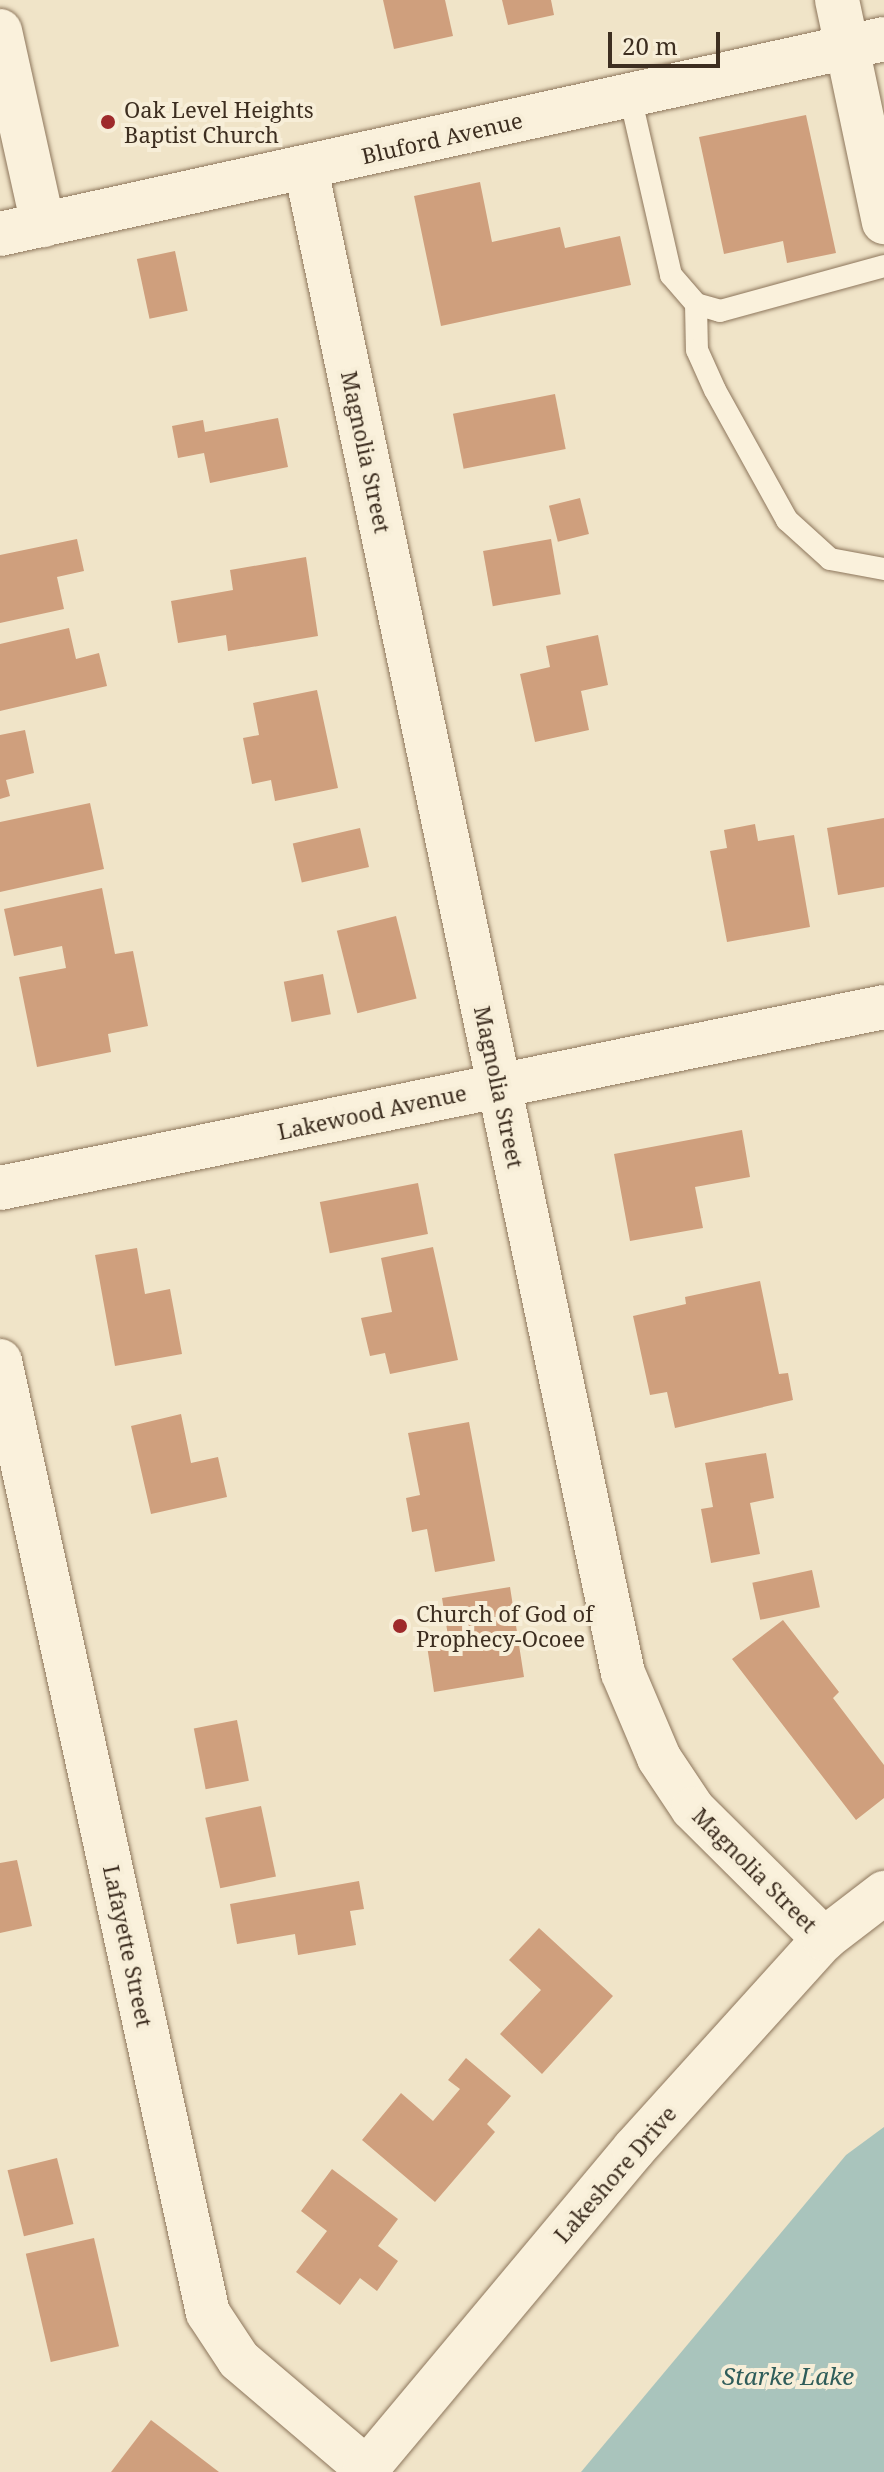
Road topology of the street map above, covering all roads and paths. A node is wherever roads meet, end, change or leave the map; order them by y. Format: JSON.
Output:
{"nodes":[{"id":1,"x":837,"y":0,"type":"edge"},
{"id":2,"x":0,"y":31,"type":"edge"},
{"id":3,"x":866,"y":43,"type":"edge"},
{"id":4,"x":630,"y":96,"type":"junction"},
{"id":5,"x":306,"y":169,"type":"junction"},
{"id":6,"x":884,"y":222,"type":"edge"},
{"id":7,"x":43,"y":225,"type":"junction"},
{"id":8,"x":0,"y":234,"type":"edge"},
{"id":9,"x":884,"y":266,"type":"edge"},
{"id":10,"x":696,"y":304,"type":"junction"},
{"id":11,"x":884,"y":569,"type":"edge"},
{"id":12,"x":884,"y":1007,"type":"edge"},
{"id":13,"x":499,"y":1086,"type":"junction"},
{"id":14,"x":0,"y":1188,"type":"edge"},
{"id":15,"x":0,"y":1361,"type":"edge"},
{"id":16,"x":884,"y":1893,"type":"edge"},
{"id":17,"x":824,"y":1939,"type":"junction"},
{"id":18,"x":365,"y":2470,"type":"edge"}],
"edges":[{"from":1,"to":3,"type":"street"},
{"from":2,"to":7,"type":"street"},
{"from":3,"to":4,"type":"street","name":"Bluford Avenue"},
{"from":3,"to":6,"type":"street"},
{"from":4,"to":5,"type":"street","name":"Bluford Avenue"},
{"from":4,"to":10,"type":"lane"},
{"from":5,"to":7,"type":"street","name":"Bluford Avenue"},
{"from":5,"to":13,"type":"street","name":"Magnolia Street"},
{"from":7,"to":8,"type":"street","name":"Bluford Avenue"},
{"from":9,"to":10,"type":"lane"},
{"from":10,"to":11,"type":"lane"},
{"from":12,"to":13,"type":"street","name":"Lakewood Avenue"},
{"from":13,"to":14,"type":"street","name":"Lakewood Avenue"},
{"from":13,"to":17,"type":"street","name":"Magnolia Street"},
{"from":15,"to":18,"type":"street","name":"Lafayette Street"},
{"from":16,"to":17,"type":"street","name":"Lakeshore Drive"},
{"from":17,"to":18,"type":"street","name":"Lakeshore Drive"}]}
